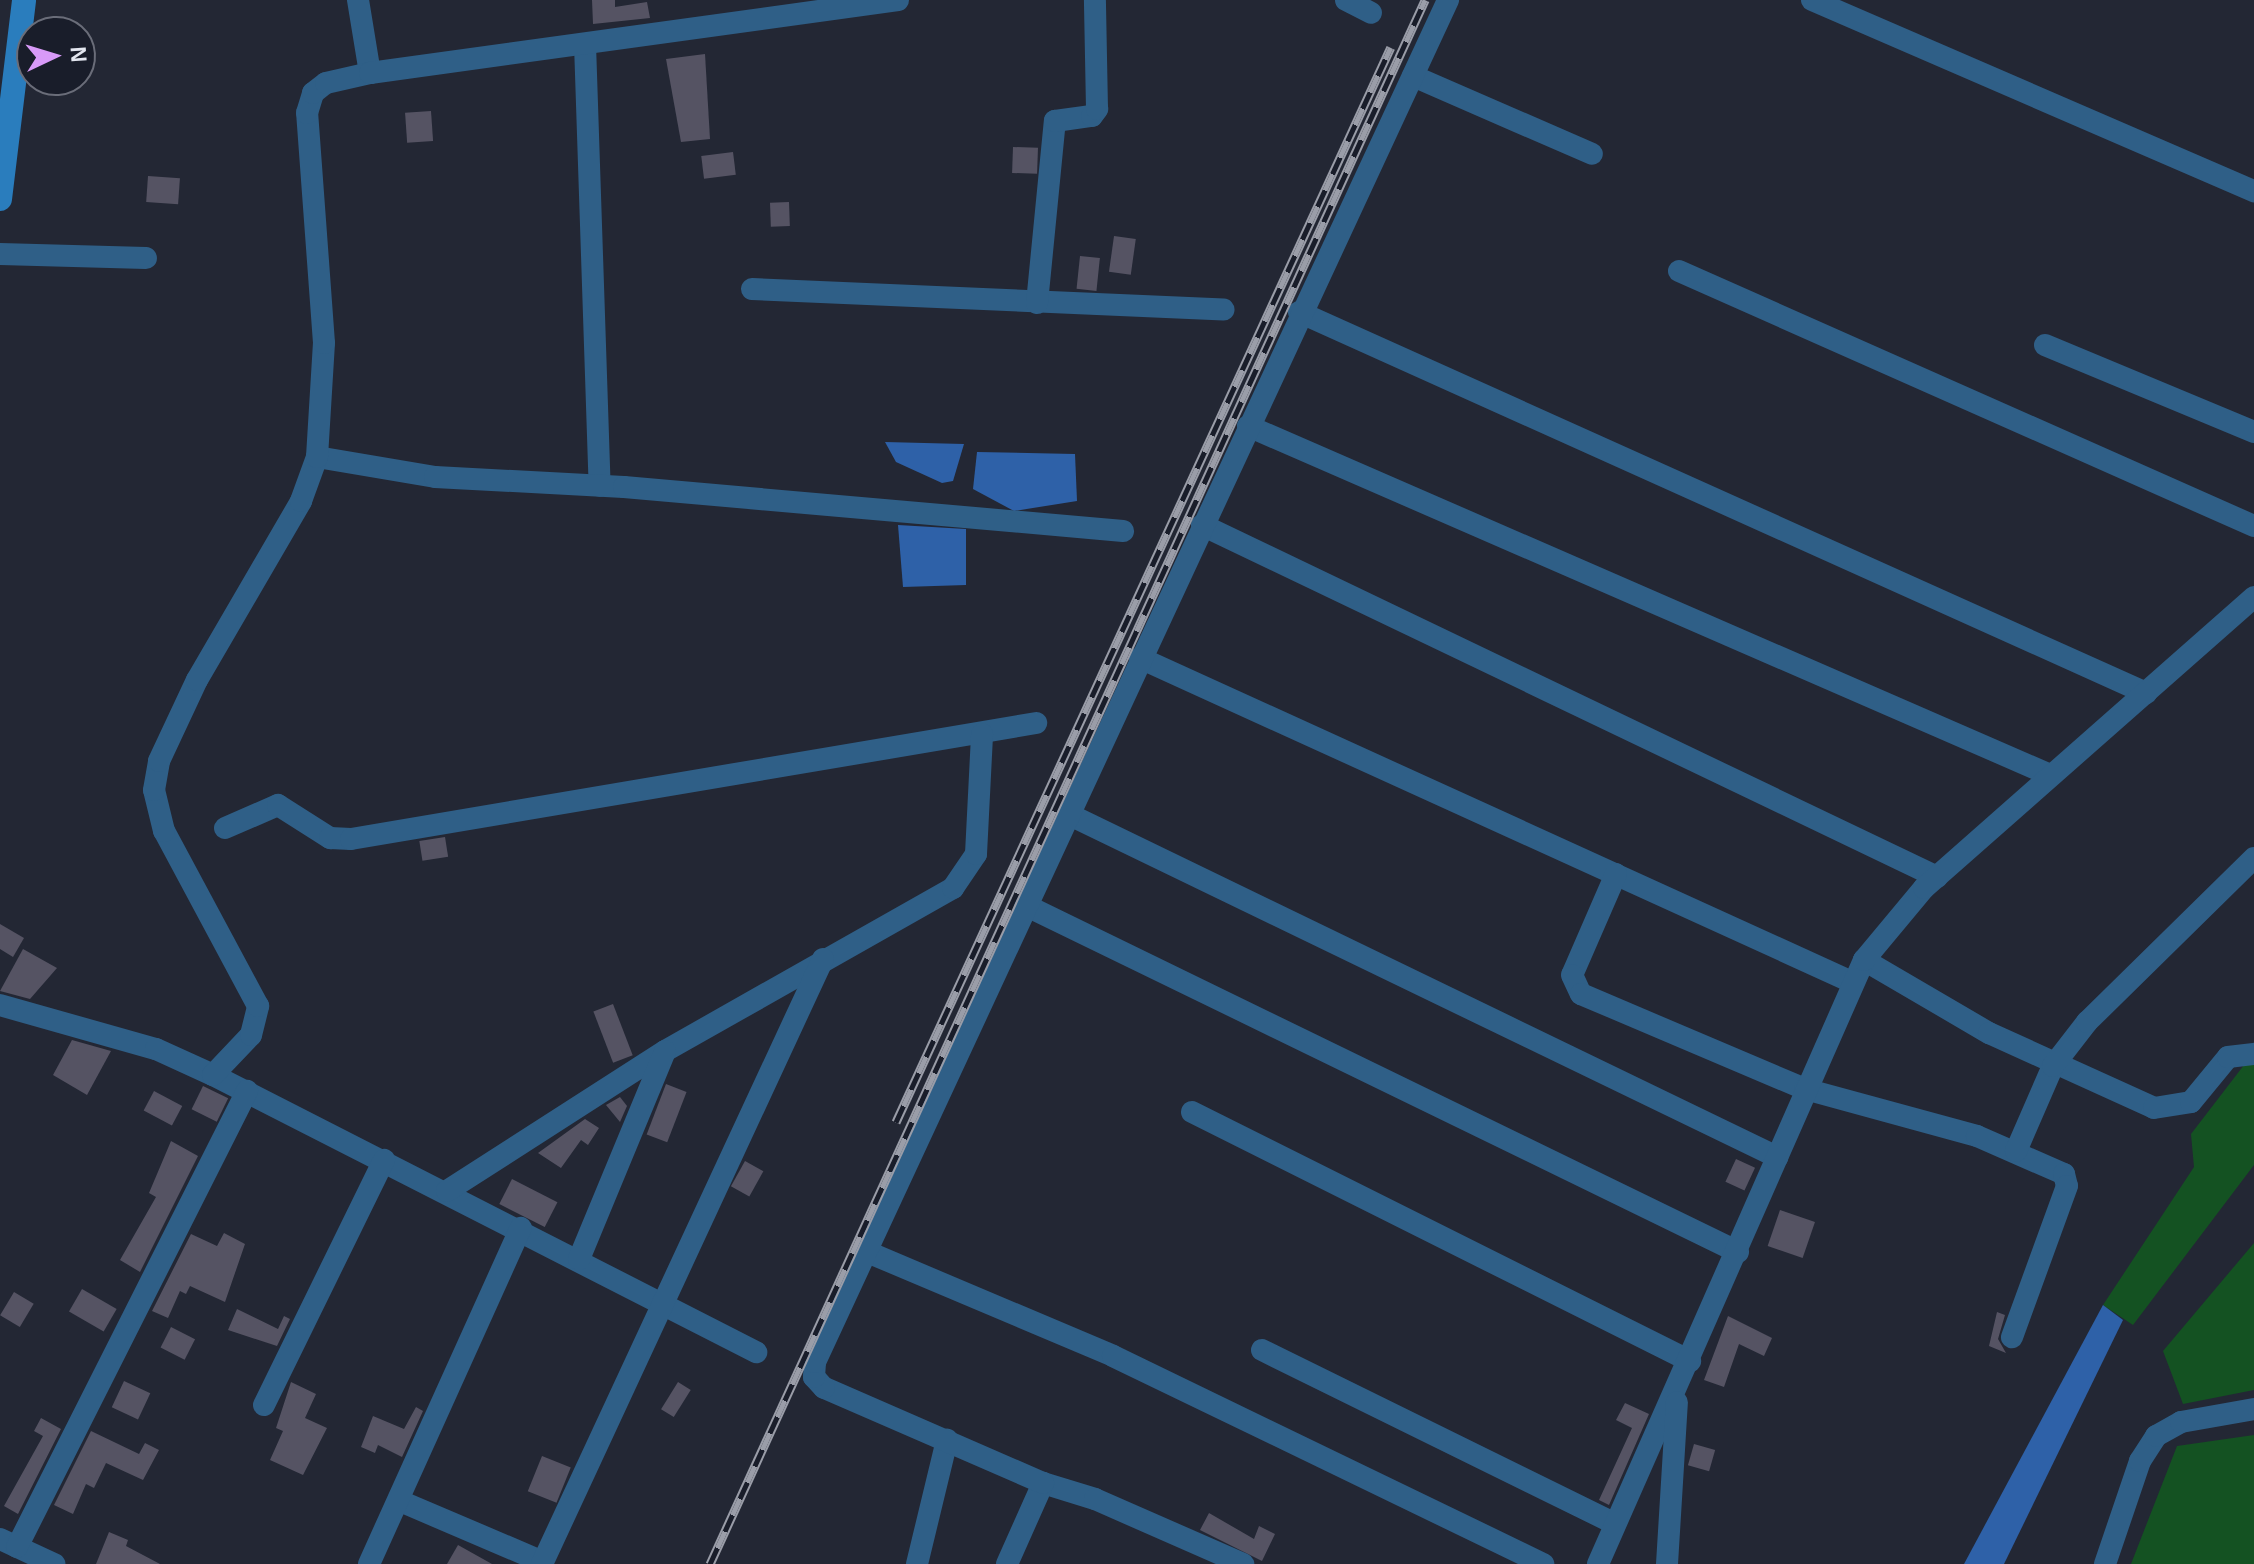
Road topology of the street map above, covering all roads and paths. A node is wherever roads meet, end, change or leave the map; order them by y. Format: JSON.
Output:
{"nodes":[{"id":1,"x":24,"y":0,"type":"edge"},
{"id":2,"x":358,"y":0,"type":"edge"},
{"id":3,"x":898,"y":0,"type":"edge"},
{"id":4,"x":1095,"y":0,"type":"edge"},
{"id":5,"x":1346,"y":0,"type":"edge"},
{"id":6,"x":1448,"y":0,"type":"edge"},
{"id":7,"x":1812,"y":0,"type":"edge"},
{"id":8,"x":813,"y":6,"type":"edge"},
{"id":9,"x":1371,"y":13,"type":"dead end"},
{"id":10,"x":585,"y":44,"type":"junction"},
{"id":11,"x":370,"y":73,"type":"junction"},
{"id":12,"x":1413,"y":76,"type":"junction"},
{"id":13,"x":1592,"y":154,"type":"dead end"},
{"id":14,"x":2254,"y":191,"type":"edge"},
{"id":15,"x":0,"y":199,"type":"edge"},
{"id":16,"x":0,"y":254,"type":"edge"},
{"id":17,"x":146,"y":258,"type":"dead end"},
{"id":18,"x":1679,"y":271,"type":"dead end"},
{"id":19,"x":752,"y":289,"type":"dead end"},
{"id":20,"x":1037,"y":303,"type":"junction"},
{"id":21,"x":1224,"y":310,"type":"dead end"},
{"id":22,"x":1299,"y":312,"type":"junction"},
{"id":23,"x":2045,"y":345,"type":"dead end"},
{"id":24,"x":1248,"y":426,"type":"junction"},
{"id":25,"x":2254,"y":432,"type":"edge"},
{"id":26,"x":317,"y":457,"type":"junction"},
{"id":27,"x":600,"y":486,"type":"junction"},
{"id":28,"x":1202,"y":525,"type":"junction"},
{"id":29,"x":2254,"y":526,"type":"edge"},
{"id":30,"x":1123,"y":531,"type":"dead end"},
{"id":31,"x":2254,"y":597,"type":"edge"},
{"id":32,"x":1140,"y":658,"type":"junction"},
{"id":33,"x":2146,"y":693,"type":"junction"},
{"id":34,"x":1036,"y":723,"type":"dead end"},
{"id":35,"x":982,"y":734,"type":"junction"},
{"id":36,"x":2048,"y":774,"type":"junction"},
{"id":37,"x":1068,"y":814,"type":"junction"},
{"id":38,"x":225,"y":828,"type":"dead end"},
{"id":39,"x":2254,"y":858,"type":"edge"},
{"id":40,"x":1616,"y":874,"type":"junction"},
{"id":41,"x":1937,"y":877,"type":"junction"},
{"id":42,"x":1025,"y":905,"type":"junction"},
{"id":43,"x":824,"y":958,"type":"junction"},
{"id":44,"x":1864,"y":960,"type":"junction"},
{"id":45,"x":1852,"y":982,"type":"junction"},
{"id":46,"x":0,"y":1005,"type":"edge"},
{"id":47,"x":665,"y":1051,"type":"junction"},
{"id":48,"x":2254,"y":1054,"type":"edge"},
{"id":49,"x":2053,"y":1066,"type":"junction"},
{"id":50,"x":213,"y":1075,"type":"junction"},
{"id":51,"x":1805,"y":1089,"type":"junction"},
{"id":52,"x":247,"y":1091,"type":"junction"},
{"id":53,"x":1192,"y":1112,"type":"dead end"},
{"id":54,"x":2016,"y":1151,"type":"junction"},
{"id":55,"x":1777,"y":1157,"type":"junction"},
{"id":56,"x":384,"y":1160,"type":"junction"},
{"id":57,"x":447,"y":1191,"type":"junction"},
{"id":58,"x":521,"y":1228,"type":"junction"},
{"id":59,"x":865,"y":1251,"type":"junction"},
{"id":60,"x":1738,"y":1252,"type":"junction"},
{"id":61,"x":579,"y":1259,"type":"junction"},
{"id":62,"x":663,"y":1304,"type":"junction"},
{"id":63,"x":2012,"y":1337,"type":"dead end"},
{"id":64,"x":1262,"y":1350,"type":"dead end"},
{"id":65,"x":756,"y":1352,"type":"dead end"},
{"id":66,"x":1690,"y":1361,"type":"junction"},
{"id":67,"x":1678,"y":1390,"type":"junction"},
{"id":68,"x":264,"y":1405,"type":"dead end"},
{"id":69,"x":2254,"y":1409,"type":"edge"},
{"id":70,"x":947,"y":1440,"type":"junction"},
{"id":71,"x":1043,"y":1483,"type":"junction"},
{"id":72,"x":400,"y":1501,"type":"junction"},
{"id":73,"x":1614,"y":1523,"type":"junction"},
{"id":74,"x":9,"y":1543,"type":"edge"},
{"id":75,"x":1015,"y":1561,"type":"edge"},
{"id":76,"x":543,"y":1563,"type":"edge"},
{"id":77,"x":54,"y":1564,"type":"edge"},
{"id":78,"x":369,"y":1564,"type":"edge"},
{"id":79,"x":917,"y":1564,"type":"edge"},
{"id":80,"x":1243,"y":1564,"type":"edge"},
{"id":81,"x":1543,"y":1564,"type":"edge"},
{"id":82,"x":1598,"y":1564,"type":"edge"},
{"id":83,"x":1667,"y":1564,"type":"edge"},
{"id":84,"x":2105,"y":1564,"type":"edge"}],
"edges":[{"from":1,"to":15,"type":"main road"},
{"from":2,"to":11,"type":"street"},
{"from":3,"to":8,"type":"street"},
{"from":4,"to":20,"type":"street"},
{"from":5,"to":9,"type":"street"},
{"from":6,"to":12,"type":"street"},
{"from":7,"to":14,"type":"street"},
{"from":8,"to":10,"type":"street"},
{"from":10,"to":11,"type":"street"},
{"from":10,"to":27,"type":"street"},
{"from":11,"to":26,"type":"street"},
{"from":12,"to":13,"type":"street"},
{"from":12,"to":22,"type":"street"},
{"from":16,"to":17,"type":"street"},
{"from":18,"to":29,"type":"street"},
{"from":19,"to":20,"type":"street"},
{"from":20,"to":21,"type":"street"},
{"from":22,"to":24,"type":"street"},
{"from":22,"to":33,"type":"street"},
{"from":23,"to":25,"type":"street"},
{"from":24,"to":28,"type":"street"},
{"from":24,"to":36,"type":"street"},
{"from":26,"to":27,"type":"street"},
{"from":26,"to":50,"type":"street"},
{"from":27,"to":30,"type":"street"},
{"from":28,"to":32,"type":"street"},
{"from":28,"to":41,"type":"street"},
{"from":31,"to":33,"type":"street"},
{"from":32,"to":37,"type":"street"},
{"from":32,"to":40,"type":"street"},
{"from":33,"to":36,"type":"street"},
{"from":34,"to":35,"type":"street"},
{"from":35,"to":38,"type":"street"},
{"from":35,"to":43,"type":"street"},
{"from":36,"to":41,"type":"street"},
{"from":37,"to":42,"type":"street"},
{"from":37,"to":55,"type":"street"},
{"from":39,"to":49,"type":"street"},
{"from":40,"to":45,"type":"street"},
{"from":40,"to":51,"type":"street"},
{"from":41,"to":44,"type":"street"},
{"from":42,"to":59,"type":"street"},
{"from":42,"to":60,"type":"street"},
{"from":43,"to":47,"type":"street"},
{"from":43,"to":62,"type":"street"},
{"from":44,"to":45,"type":"street"},
{"from":44,"to":49,"type":"street"},
{"from":45,"to":51,"type":"street"},
{"from":46,"to":50,"type":"street"},
{"from":47,"to":57,"type":"street"},
{"from":47,"to":61,"type":"street"},
{"from":48,"to":49,"type":"street"},
{"from":49,"to":54,"type":"street"},
{"from":50,"to":52,"type":"street"},
{"from":51,"to":54,"type":"street"},
{"from":51,"to":55,"type":"street"},
{"from":52,"to":56,"type":"street"},
{"from":52,"to":74,"type":"street"},
{"from":53,"to":66,"type":"street"},
{"from":54,"to":63,"type":"street"},
{"from":55,"to":60,"type":"street"},
{"from":56,"to":57,"type":"street"},
{"from":56,"to":68,"type":"street"},
{"from":57,"to":58,"type":"street"},
{"from":58,"to":61,"type":"street"},
{"from":58,"to":72,"type":"street"},
{"from":59,"to":70,"type":"street"},
{"from":59,"to":81,"type":"street"},
{"from":60,"to":66,"type":"street"},
{"from":61,"to":62,"type":"street"},
{"from":62,"to":65,"type":"street"},
{"from":62,"to":76,"type":"street"},
{"from":64,"to":73,"type":"street"},
{"from":66,"to":67,"type":"street"},
{"from":67,"to":73,"type":"street"},
{"from":67,"to":83,"type":"street"},
{"from":69,"to":84,"type":"street"},
{"from":70,"to":71,"type":"street"},
{"from":70,"to":79,"type":"street"},
{"from":71,"to":75,"type":"street"},
{"from":71,"to":80,"type":"street"},
{"from":72,"to":76,"type":"street"},
{"from":72,"to":78,"type":"street"},
{"from":73,"to":82,"type":"street"},
{"from":74,"to":77,"type":"street"}]}
